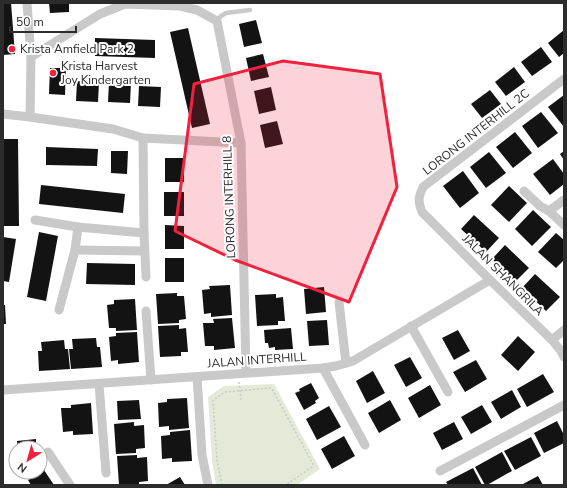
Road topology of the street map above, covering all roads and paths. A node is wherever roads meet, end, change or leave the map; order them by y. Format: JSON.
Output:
{"nodes":[{"id":1,"x":27,"y":3,"type":"edge"},
{"id":2,"x":125,"y":3,"type":"edge"},
{"id":3,"x":250,"y":10,"type":"dead end"},
{"id":4,"x":217,"y":22,"type":"junction"},
{"id":5,"x":31,"y":57,"type":"junction"},
{"id":6,"x":564,"y":79,"type":"edge"},
{"id":7,"x":3,"y":114,"type":"edge"},
{"id":8,"x":30,"y":117,"type":"junction"},
{"id":9,"x":143,"y":138,"type":"junction"},
{"id":10,"x":241,"y":143,"type":"junction"},
{"id":11,"x":524,"y":191,"type":"dead end"},
{"id":12,"x":564,"y":200,"type":"edge"},
{"id":13,"x":550,"y":211,"type":"junction"},
{"id":14,"x":422,"y":212,"type":"joint"},
{"id":15,"x":35,"y":220,"type":"dead end"},
{"id":16,"x":564,"y":225,"type":"edge"},
{"id":17,"x":78,"y":227,"type":"junction"},
{"id":18,"x":144,"y":233,"type":"junction"},
{"id":19,"x":75,"y":250,"type":"junction"},
{"id":20,"x":144,"y":251,"type":"junction"},
{"id":21,"x":146,"y":277,"type":"dead end"},
{"id":22,"x":490,"y":280,"type":"junction"},
{"id":23,"x":339,"y":302,"type":"dead end"},
{"id":24,"x":59,"y":310,"type":"dead end"},
{"id":25,"x":146,"y":311,"type":"dead end"},
{"id":26,"x":411,"y":326,"type":"junction"},
{"id":27,"x":564,"y":330,"type":"edge"},
{"id":28,"x":552,"y":340,"type":"junction"},
{"id":29,"x":564,"y":357,"type":"edge"},
{"id":30,"x":346,"y":363,"type":"junction"},
{"id":31,"x":323,"y":368,"type":"junction"},
{"id":32,"x":243,"y":374,"type":"junction"},
{"id":33,"x":197,"y":376,"type":"junction"},
{"id":34,"x":151,"y":380,"type":"junction"},
{"id":35,"x":99,"y":384,"type":"junction"},
{"id":36,"x":3,"y":390,"type":"edge"},
{"id":37,"x":240,"y":390,"type":"junction"},
{"id":38,"x":448,"y":392,"type":"dead end"},
{"id":39,"x":241,"y":400,"type":"dead end"},
{"id":40,"x":564,"y":405,"type":"edge"},
{"id":41,"x":365,"y":445,"type":"dead end"},
{"id":42,"x":48,"y":452,"type":"dead end"},
{"id":43,"x":440,"y":471,"type":"dead end"},
{"id":44,"x":106,"y":473,"type":"dead end"},
{"id":45,"x":70,"y":485,"type":"edge"},
{"id":46,"x":208,"y":485,"type":"edge"},
{"id":47,"x":222,"y":485,"type":"edge"},
{"id":48,"x":286,"y":485,"type":"edge"}],
"edges":[{"from":1,"to":5,"type":"street"},
{"from":2,"to":4,"type":"street"},
{"from":2,"to":5,"type":"street"},
{"from":3,"to":4,"type":"lane"},
{"from":4,"to":10,"type":"street","name":"LORONG INTERHILL 8"},
{"from":5,"to":8,"type":"street"},
{"from":6,"to":14,"type":"street","name":"LORONG INTERHILL 2C"},
{"from":7,"to":8,"type":"street"},
{"from":8,"to":9,"type":"street"},
{"from":9,"to":10,"type":"street"},
{"from":9,"to":18,"type":"street"},
{"from":10,"to":32,"type":"street","name":"LORONG INTERHILL 8"},
{"from":11,"to":13,"type":"street"},
{"from":12,"to":13,"type":"street"},
{"from":13,"to":16,"type":"street"},
{"from":14,"to":22,"type":"street","name":"JALAN SHANGRILA"},
{"from":15,"to":17,"type":"street"},
{"from":17,"to":18,"type":"street"},
{"from":17,"to":19,"type":"street"},
{"from":18,"to":20,"type":"street"},
{"from":19,"to":20,"type":"street"},
{"from":19,"to":24,"type":"street"},
{"from":20,"to":21,"type":"street"},
{"from":22,"to":26,"type":"street","name":"JALAN INTERHILL"},
{"from":22,"to":28,"type":"street","name":"JALAN SHANGRILA"},
{"from":23,"to":30,"type":"street"},
{"from":25,"to":34,"type":"street"},
{"from":26,"to":30,"type":"street","name":"JALAN INTERHILL"},
{"from":26,"to":38,"type":"street"},
{"from":27,"to":28,"type":"street"},
{"from":28,"to":29,"type":"street","name":"JALAN SHANGRILA"},
{"from":30,"to":31,"type":"street","name":"JALAN INTERHILL"},
{"from":31,"to":32,"type":"street","name":"JALAN INTERHILL"},
{"from":31,"to":41,"type":"street"},
{"from":32,"to":33,"type":"street","name":"JALAN INTERHILL"},
{"from":32,"to":37,"type":"path"},
{"from":33,"to":34,"type":"street","name":"JALAN INTERHILL"},
{"from":33,"to":46,"type":"street"},
{"from":34,"to":35,"type":"street","name":"JALAN INTERHILL"},
{"from":35,"to":36,"type":"street","name":"JALAN INTERHILL"},
{"from":35,"to":44,"type":"street"},
{"from":37,"to":39,"type":"path"},
{"from":37,"to":47,"type":"path"},
{"from":37,"to":48,"type":"path"},
{"from":40,"to":43,"type":"street"},
{"from":42,"to":45,"type":"street"}]}
